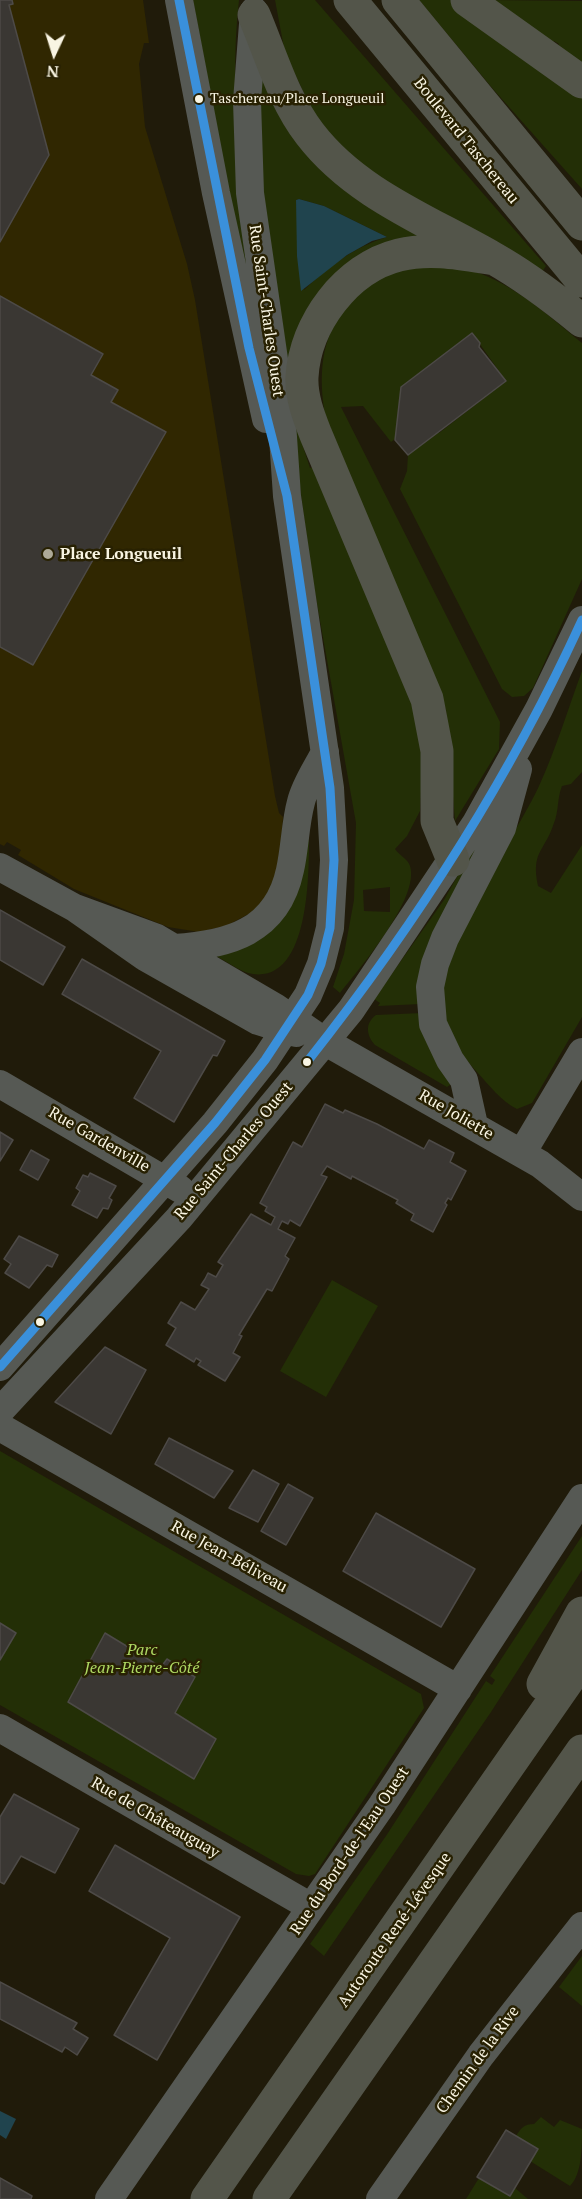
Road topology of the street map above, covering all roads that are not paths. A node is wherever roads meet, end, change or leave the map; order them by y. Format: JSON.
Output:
{"nodes":[{"id":1,"x":179,"y":0,"type":"edge"},
{"id":2,"x":350,"y":0,"type":"edge"},
{"id":3,"x":398,"y":0,"type":"edge"},
{"id":4,"x":466,"y":0,"type":"edge"},
{"id":5,"x":255,"y":7,"type":"edge"},
{"id":6,"x":582,"y":82,"type":"edge"},
{"id":7,"x":582,"y":224,"type":"edge"},
{"id":8,"x":495,"y":259,"type":"junction"},
{"id":9,"x":582,"y":282,"type":"edge"},
{"id":10,"x":582,"y":321,"type":"edge"},
{"id":11,"x":287,"y":496,"type":"junction"},
{"id":12,"x":582,"y":620,"type":"edge"},
{"id":13,"x":529,"y":727,"type":"junction"},
{"id":14,"x":325,"y":752,"type":"junction"},
{"id":15,"x":453,"y":860,"type":"junction"},
{"id":16,"x":0,"y":867,"type":"edge"},
{"id":17,"x":75,"y":909,"type":"junction"},
{"id":18,"x":174,"y":948,"type":"junction"},
{"id":19,"x":290,"y":1025,"type":"junction"},
{"id":20,"x":324,"y":1041,"type":"junction"},
{"id":21,"x":582,"y":1052,"type":"edge"},
{"id":22,"x":0,"y":1084,"type":"edge"},
{"id":23,"x":474,"y":1125,"type":"junction"},
{"id":24,"x":522,"y":1153,"type":"junction"},
{"id":25,"x":166,"y":1179,"type":"junction"},
{"id":26,"x":582,"y":1197,"type":"edge"},
{"id":27,"x":195,"y":1200,"type":"junction"},
{"id":28,"x":0,"y":1366,"type":"edge"},
{"id":29,"x":0,"y":1411,"type":"edge"},
{"id":30,"x":0,"y":1427,"type":"edge"},
{"id":31,"x":582,"y":1498,"type":"edge"},
{"id":32,"x":582,"y":1614,"type":"edge"},
{"id":33,"x":582,"y":1660,"type":"edge"},
{"id":34,"x":458,"y":1689,"type":"junction"},
{"id":35,"x":0,"y":1728,"type":"edge"},
{"id":36,"x":582,"y":1750,"type":"edge"},
{"id":37,"x":582,"y":1791,"type":"edge"},
{"id":38,"x":455,"y":1843,"type":"junction"},
{"id":39,"x":477,"y":1901,"type":"junction"},
{"id":40,"x":311,"y":1907,"type":"junction"},
{"id":41,"x":582,"y":1926,"type":"edge"},
{"id":42,"x":109,"y":2199,"type":"edge"},
{"id":43,"x":207,"y":2199,"type":"edge"},
{"id":44,"x":269,"y":2199,"type":"edge"},
{"id":45,"x":380,"y":2199,"type":"edge"}],
"edges":[{"from":1,"to":11,"type":"street"},
{"from":2,"to":9,"type":"highway","name":"Boulevard Taschereau"},
{"from":3,"to":7,"type":"highway"},
{"from":4,"to":6,"type":"highway"},
{"from":5,"to":8,"type":"highway"},
{"from":5,"to":11,"type":"street","name":"Rue Saint-Charles Ouest"},
{"from":8,"to":10,"type":"highway"},
{"from":8,"to":15,"type":"highway"},
{"from":11,"to":14,"type":"street","name":"Rue Saint-Charles Ouest"},
{"from":12,"to":13,"type":"street","name":"Rue Saint-Charles Ouest"},
{"from":13,"to":15,"type":"street","name":"Rue Saint-Charles Ouest"},
{"from":13,"to":23,"type":"street"},
{"from":14,"to":18,"type":"street"},
{"from":14,"to":19,"type":"street","name":"Rue Saint-Charles Ouest"},
{"from":15,"to":20,"type":"street","name":"Rue Saint-Charles Ouest"},
{"from":16,"to":17,"type":"street","name":"Rue Joliette"},
{"from":17,"to":18,"type":"street","name":"Rue Joliette"},
{"from":17,"to":19,"type":"street","name":"Rue Joliette"},
{"from":18,"to":19,"type":"street","name":"Rue Joliette"},
{"from":19,"to":20,"type":"street","name":"Rue Joliette"},
{"from":19,"to":25,"type":"street","name":"Rue Saint-Charles Ouest"},
{"from":20,"to":23,"type":"street","name":"Rue Joliette"},
{"from":20,"to":27,"type":"street","name":"Rue Saint-Charles Ouest"},
{"from":21,"to":24,"type":"street"},
{"from":22,"to":25,"type":"street","name":"Rue Gardenville"},
{"from":23,"to":24,"type":"street","name":"Rue Joliette"},
{"from":24,"to":26,"type":"street","name":"Rue Joliette"},
{"from":25,"to":27,"type":"street","name":"Rue Gardenville"},
{"from":25,"to":28,"type":"street","name":"Rue Saint-Charles Ouest"},
{"from":27,"to":29,"type":"street","name":"Rue Saint-Charles Ouest"},
{"from":30,"to":34,"type":"street","name":"Rue Jean-Béliveau"},
{"from":31,"to":34,"type":"street","name":"Rue du Bord-de-l'Eau Ouest"},
{"from":32,"to":38,"type":"highway"},
{"from":33,"to":38,"type":"highway","name":"Autoroute René-Lévesque"},
{"from":34,"to":40,"type":"street","name":"Rue du Bord-de-l'Eau Ouest"},
{"from":35,"to":40,"type":"street","name":"Rue de Châteauguay"},
{"from":36,"to":39,"type":"highway"},
{"from":37,"to":39,"type":"highway"},
{"from":38,"to":43,"type":"highway","name":"Autoroute René-Lévesque"},
{"from":39,"to":44,"type":"highway"},
{"from":40,"to":42,"type":"street","name":"Rue du Bord-de-l'Eau Ouest"},
{"from":41,"to":45,"type":"street","name":"Chemin de la Rive"}]}
